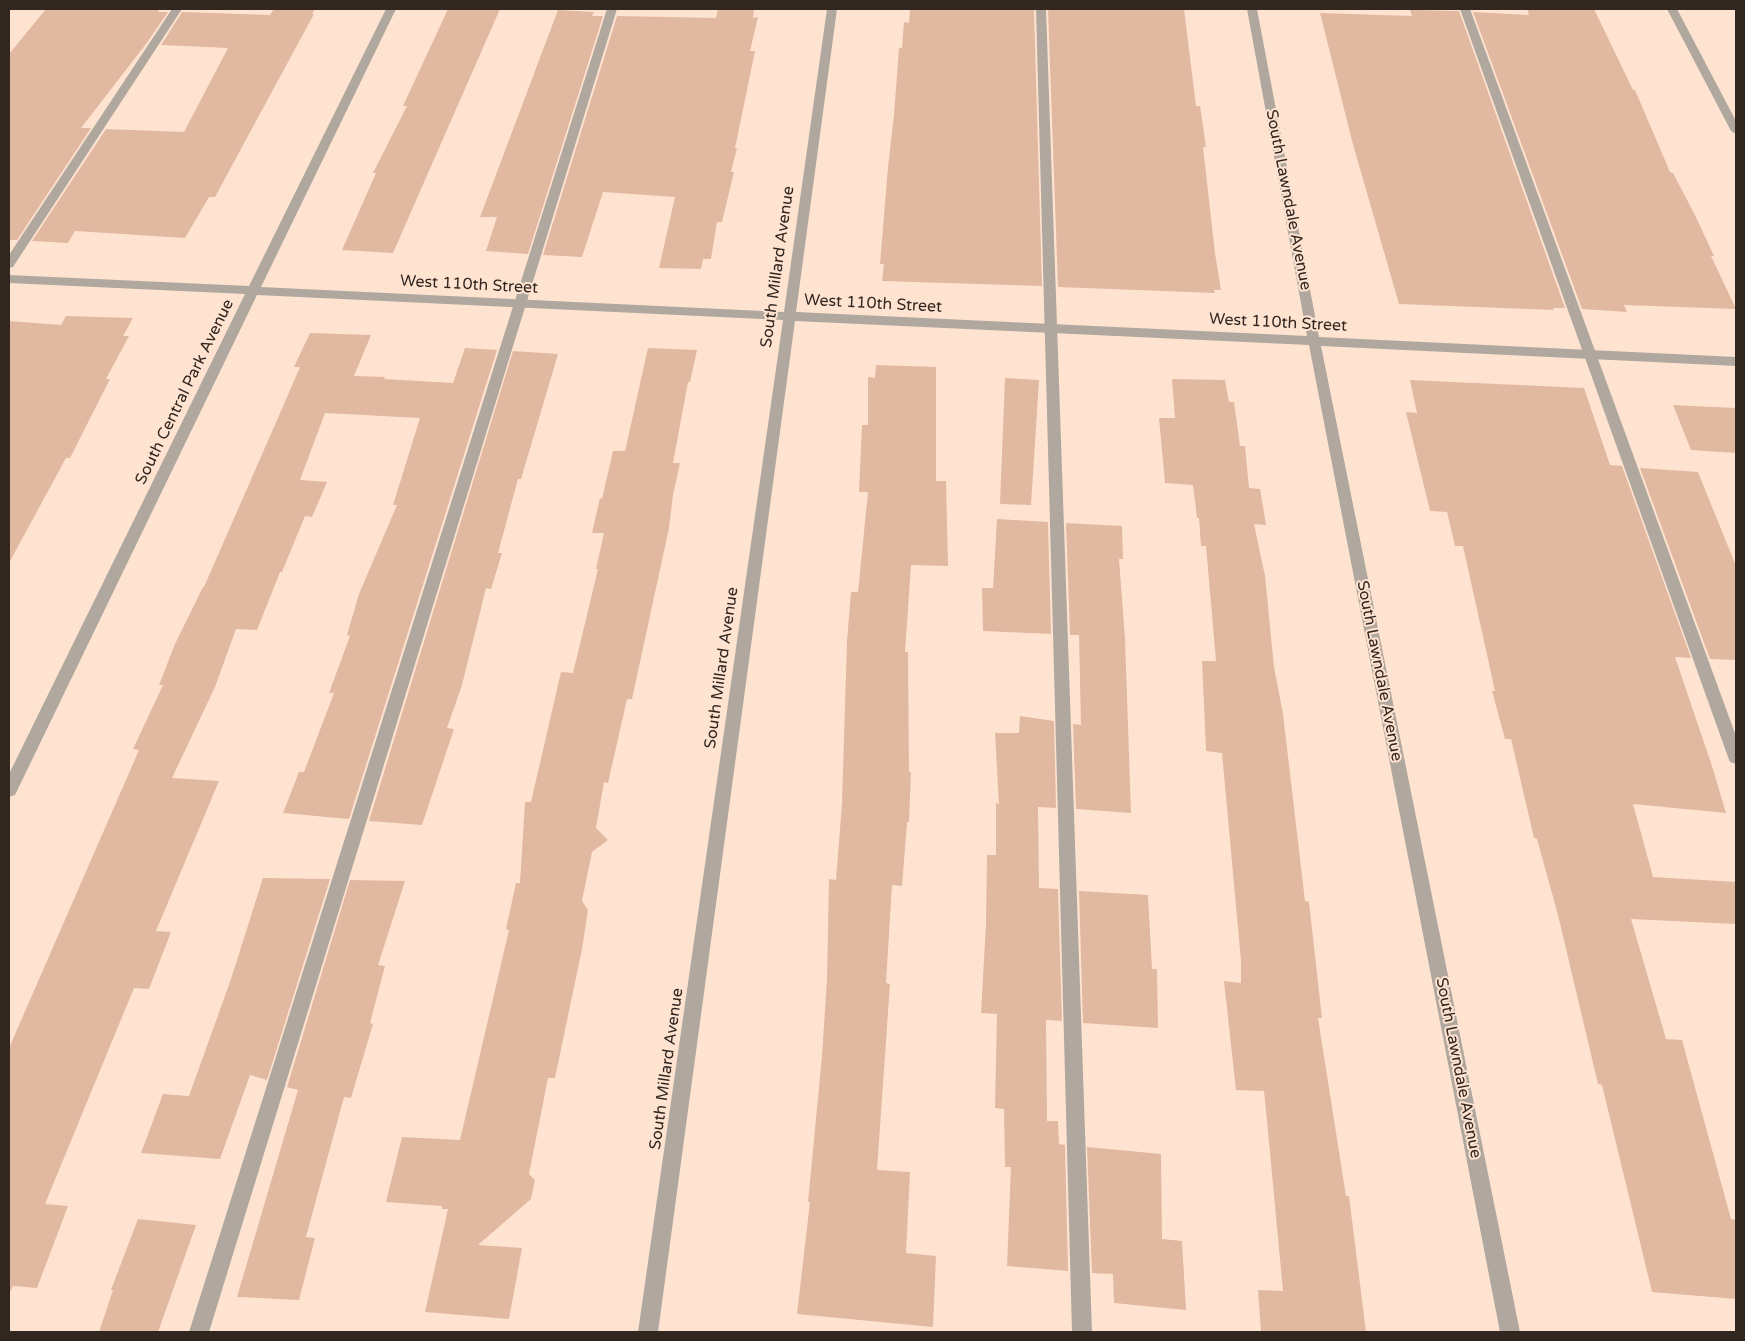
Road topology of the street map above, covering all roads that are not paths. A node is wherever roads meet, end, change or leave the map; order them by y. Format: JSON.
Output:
{"nodes":[{"id":1,"x":177,"y":9,"type":"edge"},
{"id":2,"x":391,"y":9,"type":"edge"},
{"id":3,"x":612,"y":9,"type":"edge"},
{"id":4,"x":832,"y":9,"type":"edge"},
{"id":5,"x":1041,"y":9,"type":"edge"},
{"id":6,"x":1252,"y":9,"type":"edge"},
{"id":7,"x":1464,"y":9,"type":"edge"},
{"id":8,"x":1672,"y":9,"type":"edge"},
{"id":9,"x":1736,"y":131,"type":"edge"},
{"id":10,"x":9,"y":264,"type":"edge"},
{"id":11,"x":9,"y":279,"type":"edge"},
{"id":12,"x":253,"y":291,"type":"junction"},
{"id":13,"x":520,"y":304,"type":"junction"},
{"id":14,"x":789,"y":316,"type":"junction"},
{"id":15,"x":1052,"y":329,"type":"junction"},
{"id":16,"x":1314,"y":341,"type":"junction"},
{"id":17,"x":1590,"y":354,"type":"junction"},
{"id":18,"x":1736,"y":361,"type":"edge"},
{"id":19,"x":1736,"y":757,"type":"edge"},
{"id":20,"x":9,"y":790,"type":"edge"},
{"id":21,"x":199,"y":1332,"type":"edge"},
{"id":22,"x":648,"y":1332,"type":"edge"},
{"id":23,"x":1082,"y":1332,"type":"edge"},
{"id":24,"x":1510,"y":1332,"type":"edge"}],
"edges":[{"from":1,"to":10,"type":"street"},
{"from":2,"to":12,"type":"street","name":"South Central Park Avenue"},
{"from":3,"to":13,"type":"street"},
{"from":4,"to":14,"type":"street","name":"South Millard Avenue"},
{"from":5,"to":15,"type":"street"},
{"from":6,"to":16,"type":"street","name":"South Lawndale Avenue"},
{"from":7,"to":17,"type":"street"},
{"from":8,"to":9,"type":"street"},
{"from":11,"to":12,"type":"street","name":"West 110th Street"},
{"from":12,"to":13,"type":"street","name":"West 110th Street"},
{"from":12,"to":20,"type":"street","name":"South Central Park Avenue"},
{"from":13,"to":14,"type":"street","name":"West 110th Street"},
{"from":13,"to":21,"type":"street"},
{"from":14,"to":15,"type":"street","name":"West 110th Street"},
{"from":14,"to":22,"type":"street","name":"South Millard Avenue"},
{"from":15,"to":16,"type":"street","name":"West 110th Street"},
{"from":15,"to":23,"type":"street"},
{"from":16,"to":17,"type":"street","name":"West 110th Street"},
{"from":16,"to":24,"type":"street","name":"South Lawndale Avenue"},
{"from":17,"to":18,"type":"street","name":"West 110th Street"},
{"from":17,"to":19,"type":"street"}]}
